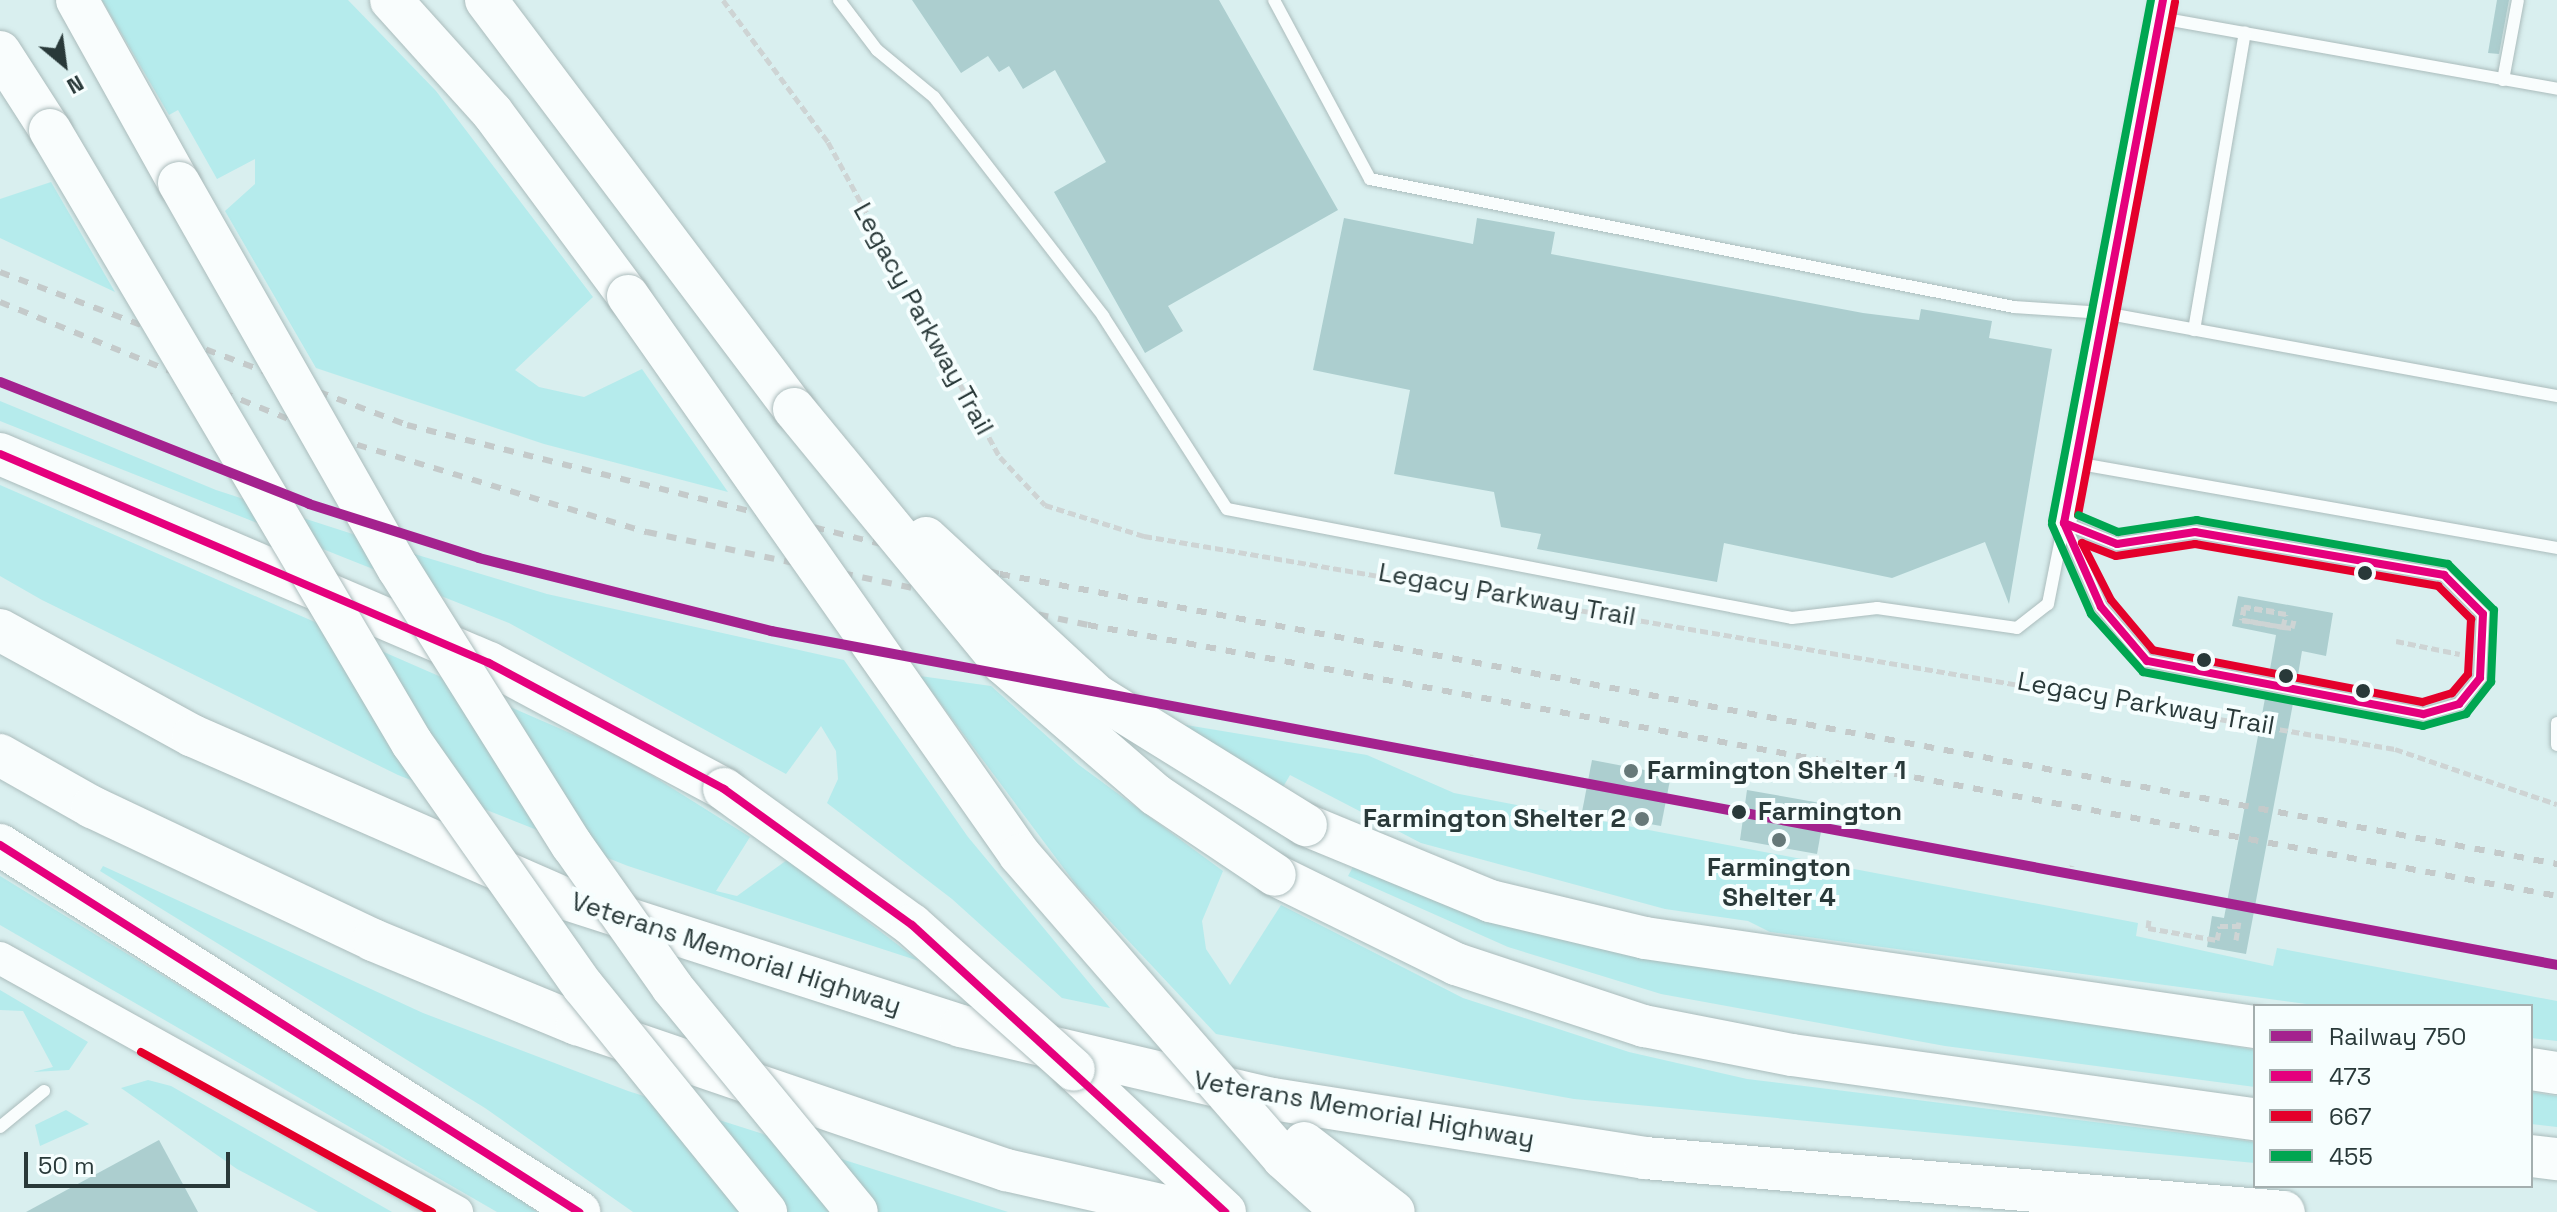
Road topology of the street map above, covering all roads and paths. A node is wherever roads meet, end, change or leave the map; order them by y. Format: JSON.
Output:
{"nodes":[{"id":1,"x":77,"y":0,"type":"edge"},
{"id":2,"x":391,"y":0,"type":"edge"},
{"id":3,"x":486,"y":0,"type":"edge"},
{"id":4,"x":723,"y":0,"type":"edge"},
{"id":5,"x":839,"y":0,"type":"edge"},
{"id":6,"x":1274,"y":0,"type":"edge"},
{"id":7,"x":2518,"y":0,"type":"edge"},
{"id":8,"x":2162,"y":9,"type":"edge"},
{"id":9,"x":2245,"y":32,"type":"junction"},
{"id":10,"x":0,"y":52,"type":"edge"},
{"id":11,"x":2503,"y":80,"type":"junction"},
{"id":12,"x":2557,"y":89,"type":"edge"},
{"id":13,"x":2104,"y":313,"type":"junction"},
{"id":14,"x":2194,"y":330,"type":"junction"},
{"id":15,"x":2557,"y":396,"type":"edge"},
{"id":16,"x":794,"y":409,"type":"junction"},
{"id":17,"x":0,"y":454,"type":"edge"},
{"id":18,"x":2075,"y":463,"type":"junction"},
{"id":19,"x":2064,"y":523,"type":"junction"},
{"id":20,"x":2557,"y":548,"type":"edge"},
{"id":21,"x":2294,"y":620,"type":"dead end"},
{"id":22,"x":2283,"y":627,"type":"junction"},
{"id":23,"x":0,"y":630,"type":"edge"},
{"id":24,"x":2396,"y":641,"type":"dead end"},
{"id":25,"x":2460,"y":654,"type":"dead end"},
{"id":26,"x":2557,"y":723,"type":"edge"},
{"id":27,"x":2557,"y":745,"type":"edge"},
{"id":28,"x":1471,"y":754,"type":"dead end"},
{"id":29,"x":0,"y":755,"type":"edge"},
{"id":30,"x":1469,"y":767,"type":"dead end"},
{"id":31,"x":2557,"y":804,"type":"edge"},
{"id":32,"x":0,"y":845,"type":"edge"},
{"id":33,"x":2072,"y":865,"type":"dead end"},
{"id":34,"x":2069,"y":878,"type":"dead end"},
{"id":35,"x":2149,"y":920,"type":"dead end"},
{"id":36,"x":2236,"y":940,"type":"dead end"},
{"id":37,"x":0,"y":958,"type":"edge"},
{"id":38,"x":2253,"y":1027,"type":"edge"},
{"id":39,"x":1196,"y":1057,"type":"junction"},
{"id":40,"x":2533,"y":1069,"type":"edge"},
{"id":41,"x":1074,"y":1070,"type":"junction"},
{"id":42,"x":2557,"y":1073,"type":"edge"},
{"id":43,"x":44,"y":1091,"type":"dead end"},
{"id":44,"x":2253,"y":1119,"type":"edge"},
{"id":45,"x":0,"y":1127,"type":"edge"},
{"id":46,"x":2533,"y":1156,"type":"edge"},
{"id":47,"x":2557,"y":1159,"type":"edge"},
{"id":48,"x":457,"y":1212,"type":"edge"},
{"id":49,"x":579,"y":1212,"type":"edge"},
{"id":50,"x":766,"y":1212,"type":"edge"},
{"id":51,"x":857,"y":1212,"type":"edge"},
{"id":52,"x":1193,"y":1212,"type":"edge"},
{"id":53,"x":1225,"y":1212,"type":"edge"},
{"id":54,"x":1343,"y":1212,"type":"edge"},
{"id":55,"x":1394,"y":1212,"type":"edge"},
{"id":56,"x":2284,"y":1212,"type":"edge"}],
"edges":[{"from":1,"to":51,"type":"highway","bridge":true},
{"from":2,"to":39,"type":"highway","bridge":true},
{"from":3,"to":16,"type":"highway"},
{"from":4,"to":31,"type":"path","name":"Legacy Parkway Trail"},
{"from":5,"to":19,"type":"lane"},
{"from":6,"to":13,"type":"lane"},
{"from":7,"to":11,"type":"lane"},
{"from":8,"to":9,"type":"lane"},
{"from":8,"to":13,"type":"street"},
{"from":9,"to":11,"type":"lane"},
{"from":9,"to":14,"type":"lane"},
{"from":10,"to":50,"type":"highway","bridge":true},
{"from":11,"to":12,"type":"lane"},
{"from":13,"to":14,"type":"lane"},
{"from":13,"to":18,"type":"street"},
{"from":14,"to":15,"type":"lane"},
{"from":16,"to":38,"type":"highway","bridge":true},
{"from":16,"to":44,"type":"highway","bridge":true},
{"from":17,"to":41,"type":"highway","bridge":true},
{"from":18,"to":19,"type":"street"},
{"from":18,"to":20,"type":"lane"},
{"from":19,"to":19,"type":"lane"},
{"from":21,"to":22,"type":"path"},
{"from":22,"to":22,"type":"path"},
{"from":23,"to":56,"type":"highway","name":"Veterans Memorial Highway"},
{"from":24,"to":25,"type":"path"},
{"from":26,"to":27,"type":"lane"},
{"from":28,"to":30,"type":"path"},
{"from":29,"to":52,"type":"highway"},
{"from":32,"to":49,"type":"highway"},
{"from":33,"to":34,"type":"path"},
{"from":35,"to":36,"type":"path"},
{"from":37,"to":48,"type":"street"},
{"from":39,"to":54,"type":"highway","bridge":true},
{"from":39,"to":55,"type":"highway","bridge":true},
{"from":40,"to":42,"type":"highway"},
{"from":41,"to":52,"type":"highway"},
{"from":41,"to":53,"type":"highway"},
{"from":43,"to":45,"type":"lane"},
{"from":46,"to":47,"type":"highway"}]}
